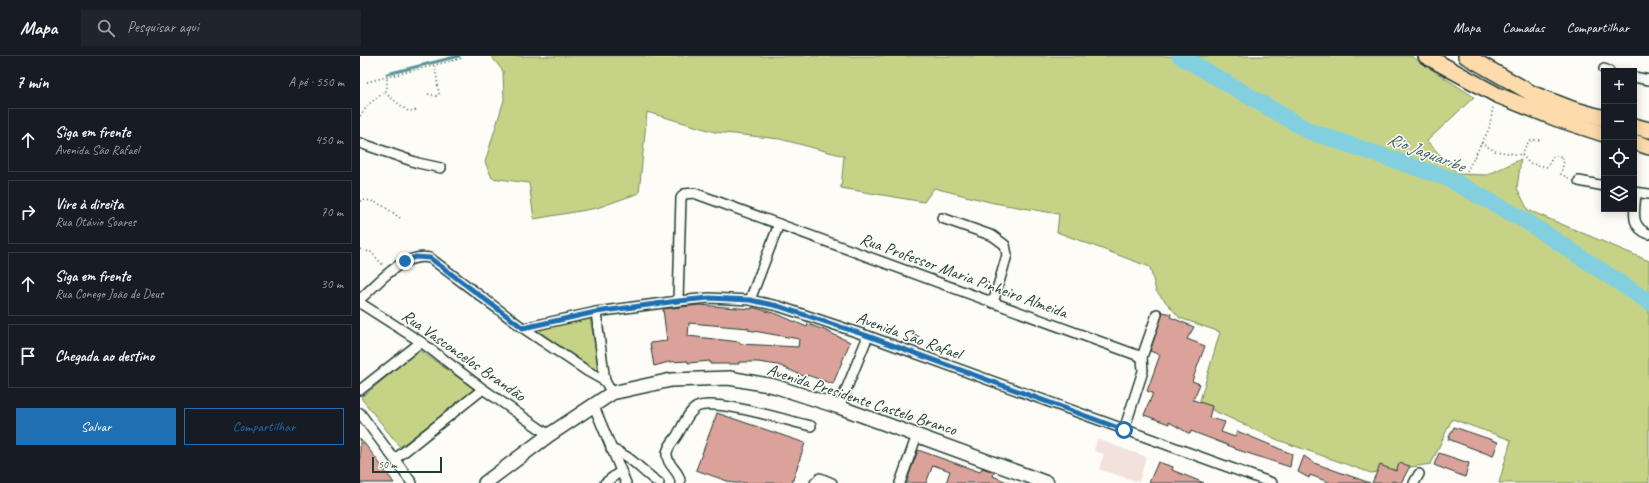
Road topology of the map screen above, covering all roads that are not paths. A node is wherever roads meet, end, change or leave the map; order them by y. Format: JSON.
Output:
{"nodes":[{"id":1,"x":1427,"y":56,"type":"edge"},
{"id":2,"x":1457,"y":56,"type":"edge"},
{"id":3,"x":1466,"y":56,"type":"edge"},
{"id":4,"x":1637,"y":78,"type":"edge"},
{"id":5,"x":1649,"y":80,"type":"edge"},
{"id":6,"x":1601,"y":117,"type":"edge"},
{"id":7,"x":1637,"y":127,"type":"edge"},
{"id":8,"x":1649,"y":130,"type":"edge"},
{"id":9,"x":1601,"y":133,"type":"edge"},
{"id":10,"x":360,"y":143,"type":"edge"},
{"id":11,"x":1637,"y":143,"type":"edge"},
{"id":12,"x":1649,"y":147,"type":"edge"},
{"id":13,"x":441,"y":168,"type":"dead end"},
{"id":14,"x":1579,"y":181,"type":"road end"},
{"id":15,"x":1601,"y":185,"type":"edge"},
{"id":16,"x":1637,"y":192,"type":"edge"},
{"id":17,"x":1649,"y":194,"type":"edge"},
{"id":18,"x":1634,"y":212,"type":"edge"},
{"id":19,"x":942,"y":218,"type":"dead end"},
{"id":20,"x":779,"y":224,"type":"junction"},
{"id":21,"x":1649,"y":234,"type":"edge"},
{"id":22,"x":362,"y":294,"type":"edge"},
{"id":23,"x":750,"y":300,"type":"junction"},
{"id":24,"x":678,"y":301,"type":"junction"},
{"id":25,"x":360,"y":303,"type":"edge"},
{"id":26,"x":994,"y":303,"type":"junction"},
{"id":27,"x":596,"y":312,"type":"junction"},
{"id":28,"x":1157,"y":314,"type":"dead end"},
{"id":29,"x":523,"y":328,"type":"junction"},
{"id":30,"x":868,"y":336,"type":"junction"},
{"id":31,"x":421,"y":342,"type":"junction"},
{"id":32,"x":1142,"y":356,"type":"junction"},
{"id":33,"x":605,"y":381,"type":"junction"},
{"id":34,"x":483,"y":389,"type":"junction"},
{"id":35,"x":360,"y":390,"type":"edge"},
{"id":36,"x":612,"y":393,"type":"junction"},
{"id":37,"x":593,"y":404,"type":"junction"},
{"id":38,"x":839,"y":407,"type":"junction"},
{"id":39,"x":360,"y":413,"type":"edge"},
{"id":40,"x":810,"y":426,"type":"dead end"},
{"id":41,"x":1124,"y":430,"type":"junction"},
{"id":42,"x":549,"y":435,"type":"junction"},
{"id":43,"x":917,"y":435,"type":"junction"},
{"id":44,"x":611,"y":449,"type":"junction"},
{"id":45,"x":395,"y":459,"type":"junction"},
{"id":46,"x":621,"y":471,"type":"junction"},
{"id":47,"x":1420,"y":474,"type":"dead end"},
{"id":48,"x":412,"y":483,"type":"edge"},
{"id":49,"x":485,"y":483,"type":"edge"},
{"id":50,"x":605,"y":483,"type":"edge"},
{"id":51,"x":626,"y":483,"type":"edge"},
{"id":52,"x":659,"y":483,"type":"edge"},
{"id":53,"x":680,"y":483,"type":"edge"},
{"id":54,"x":815,"y":483,"type":"edge"},
{"id":55,"x":832,"y":483,"type":"edge"},
{"id":56,"x":900,"y":483,"type":"edge"},
{"id":57,"x":1047,"y":483,"type":"edge"},
{"id":58,"x":1272,"y":483,"type":"edge"},
{"id":59,"x":1414,"y":483,"type":"edge"}],
"edges":[{"from":1,"to":2,"type":"main road"},
{"from":1,"to":9,"type":"main road"},
{"from":3,"to":6,"type":"main road"},
{"from":4,"to":5,"type":"street"},
{"from":7,"to":8,"type":"main road"},
{"from":10,"to":13,"type":"street"},
{"from":11,"to":12,"type":"main road"},
{"from":14,"to":15,"type":"street"},
{"from":16,"to":17,"type":"street"},
{"from":18,"to":21,"type":"street"},
{"from":19,"to":26,"type":"street"},
{"from":20,"to":23,"type":"street"},
{"from":20,"to":24,"type":"street","name":"Rua Professor Maria Pinheiro Almeida"},
{"from":20,"to":26,"type":"street","name":"Rua Professor Maria Pinheiro Almeida"},
{"from":22,"to":29,"type":"street"},
{"from":23,"to":24,"type":"street","name":"Avenida São Rafael"},
{"from":23,"to":30,"type":"street","name":"Avenida São Rafael"},
{"from":24,"to":27,"type":"street","name":"Avenida São Rafael"},
{"from":25,"to":31,"type":"street","name":"Rua Vasconcelos Brandão"},
{"from":26,"to":32,"type":"street","name":"Rua Professor Maria Pinheiro Almeida"},
{"from":27,"to":29,"type":"street","name":"Avenida São Rafael"},
{"from":27,"to":33,"type":"street"},
{"from":28,"to":32,"type":"street"},
{"from":29,"to":33,"type":"street"},
{"from":30,"to":38,"type":"street"},
{"from":30,"to":41,"type":"street","name":"Avenida São Rafael"},
{"from":31,"to":34,"type":"street","name":"Rua Vasconcelos Brandão"},
{"from":31,"to":35,"type":"street"},
{"from":32,"to":41,"type":"street"},
{"from":33,"to":36,"type":"street"},
{"from":34,"to":42,"type":"street","name":"Rua Vasconcelos Brandão"},
{"from":34,"to":45,"type":"street"},
{"from":36,"to":37,"type":"main road","name":"Avenida Presidente Castelo Branco"},
{"from":36,"to":38,"type":"main road","name":"Avenida Presidente Castelo Branco"},
{"from":37,"to":42,"type":"main road","name":"Avenida Presidente Castelo Branco"},
{"from":37,"to":44,"type":"street"},
{"from":38,"to":43,"type":"main road","name":"Avenida Presidente Castelo Branco"},
{"from":39,"to":45,"type":"street"},
{"from":40,"to":53,"type":"street"},
{"from":41,"to":58,"type":"street","name":"Avenida São Rafael"},
{"from":42,"to":49,"type":"main road","name":"Avenida Presidente Castelo Branco"},
{"from":43,"to":56,"type":"street"},
{"from":43,"to":57,"type":"main road","name":"Avenida Presidente Castelo Branco"},
{"from":44,"to":46,"type":"street"},
{"from":44,"to":52,"type":"street"},
{"from":45,"to":48,"type":"street"},
{"from":46,"to":50,"type":"street"},
{"from":46,"to":51,"type":"street"},
{"from":47,"to":59,"type":"street"},
{"from":54,"to":55,"type":"street"}]}
